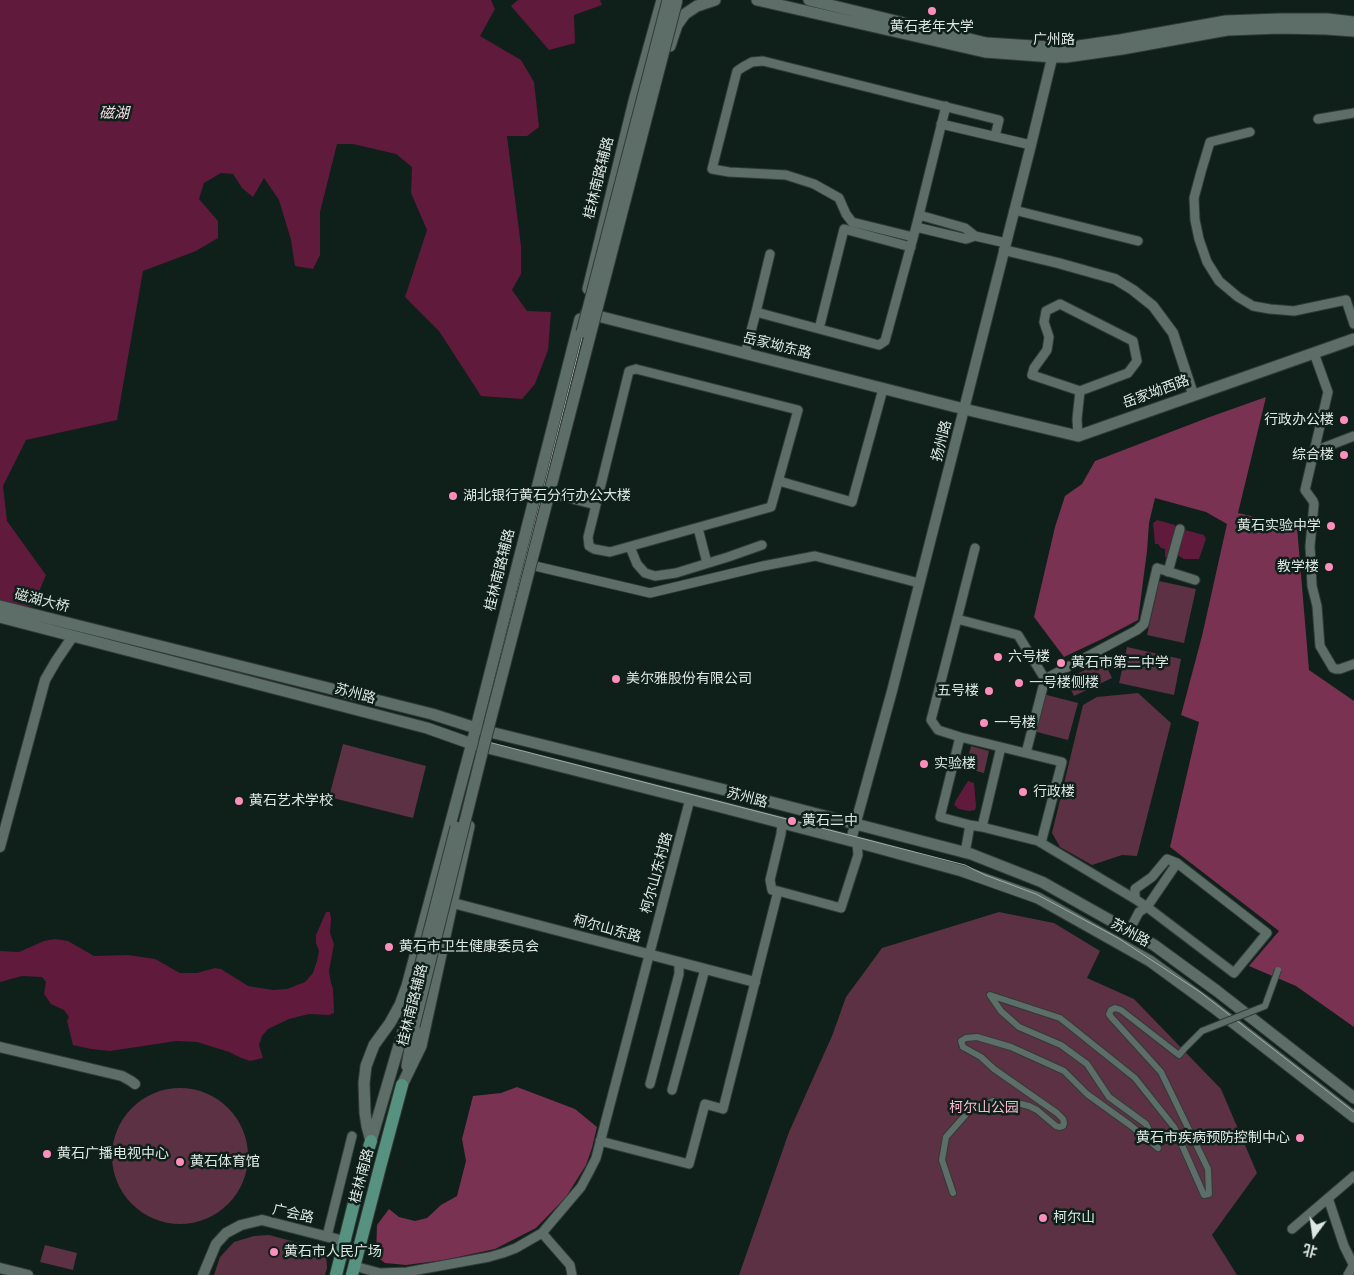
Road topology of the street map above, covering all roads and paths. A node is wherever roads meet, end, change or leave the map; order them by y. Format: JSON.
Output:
{"nodes":[{"id":1,"x":662,"y":0,"type":"edge"},
{"id":2,"x":668,"y":0,"type":"edge"},
{"id":3,"x":676,"y":0,"type":"edge"},
{"id":4,"x":681,"y":0,"type":"edge"},
{"id":5,"x":715,"y":0,"type":"edge"},
{"id":6,"x":810,"y":0,"type":"edge"},
{"id":7,"x":827,"y":0,"type":"edge"},
{"id":8,"x":760,"y":1,"type":"edge"},
{"id":9,"x":844,"y":5,"type":"edge"},
{"id":10,"x":1354,"y":22,"type":"edge"},
{"id":11,"x":1354,"y":31,"type":"edge"},
{"id":12,"x":669,"y":48,"type":"junction"},
{"id":13,"x":1054,"y":52,"type":"junction"},
{"id":14,"x":946,"y":106,"type":"junction"},
{"id":15,"x":1354,"y":112,"type":"edge"},
{"id":16,"x":1318,"y":120,"type":"dead end"},
{"id":17,"x":941,"y":124,"type":"junction"},
{"id":18,"x":1250,"y":132,"type":"dead end"},
{"id":19,"x":995,"y":136,"type":"junction"},
{"id":20,"x":1031,"y":145,"type":"junction"},
{"id":21,"x":1014,"y":210,"type":"junction"},
{"id":22,"x":846,"y":214,"type":"junction"},
{"id":23,"x":919,"y":215,"type":"junction"},
{"id":24,"x":916,"y":227,"type":"junction"},
{"id":25,"x":844,"y":229,"type":"junction"},
{"id":26,"x":975,"y":236,"type":"junction"},
{"id":27,"x":913,"y":237,"type":"junction"},
{"id":28,"x":1138,"y":241,"type":"dead end"},
{"id":29,"x":1005,"y":246,"type":"junction"},
{"id":30,"x":910,"y":247,"type":"junction"},
{"id":31,"x":770,"y":254,"type":"dead end"},
{"id":32,"x":1350,"y":298,"type":"edge"},
{"id":33,"x":582,"y":312,"type":"junction"},
{"id":34,"x":756,"y":312,"type":"junction"},
{"id":35,"x":597,"y":316,"type":"junction"},
{"id":36,"x":1354,"y":324,"type":"edge"},
{"id":37,"x":819,"y":329,"type":"junction"},
{"id":38,"x":1354,"y":339,"type":"edge"},
{"id":39,"x":1314,"y":353,"type":"junction"},
{"id":40,"x":745,"y":354,"type":"junction"},
{"id":41,"x":883,"y":389,"type":"junction"},
{"id":42,"x":1080,"y":391,"type":"junction"},
{"id":43,"x":1193,"y":394,"type":"junction"},
{"id":44,"x":964,"y":409,"type":"junction"},
{"id":45,"x":1078,"y":436,"type":"junction"},
{"id":46,"x":1354,"y":436,"type":"edge"},
{"id":47,"x":1315,"y":451,"type":"junction"},
{"id":48,"x":779,"y":481,"type":"junction"},
{"id":49,"x":554,"y":494,"type":"junction"},
{"id":50,"x":596,"y":505,"type":"junction"},
{"id":51,"x":698,"y":528,"type":"junction"},
{"id":52,"x":1179,"y":533,"type":"dead end"},
{"id":53,"x":762,"y":545,"type":"dead end"},
{"id":54,"x":630,"y":547,"type":"junction"},
{"id":55,"x":975,"y":548,"type":"dead end"},
{"id":56,"x":707,"y":564,"type":"junction"},
{"id":57,"x":535,"y":566,"type":"junction"},
{"id":58,"x":1168,"y":572,"type":"junction"},
{"id":59,"x":1195,"y":580,"type":"dead end"},
{"id":60,"x":919,"y":583,"type":"junction"},
{"id":61,"x":0,"y":606,"type":"edge"},
{"id":62,"x":0,"y":618,"type":"edge"},
{"id":63,"x":957,"y":619,"type":"junction"},
{"id":64,"x":75,"y":631,"type":"junction"},
{"id":65,"x":1354,"y":664,"type":"edge"},
{"id":66,"x":1045,"y":679,"type":"junction"},
{"id":67,"x":476,"y":728,"type":"junction"},
{"id":68,"x":491,"y":732,"type":"junction"},
{"id":69,"x":960,"y":737,"type":"junction"},
{"id":70,"x":472,"y":744,"type":"junction"},
{"id":71,"x":1002,"y":747,"type":"junction"},
{"id":72,"x":487,"y":748,"type":"junction"},
{"id":73,"x":1026,"y":753,"type":"junction"},
{"id":74,"x":690,"y":799,"type":"junction"},
{"id":75,"x":782,"y":822,"type":"junction"},
{"id":76,"x":856,"y":824,"type":"junction"},
{"id":77,"x":970,"y":825,"type":"junction"},
{"id":78,"x":982,"y":827,"type":"junction"},
{"id":79,"x":854,"y":841,"type":"junction"},
{"id":80,"x":1041,"y":843,"type":"junction"},
{"id":81,"x":0,"y":846,"type":"edge"},
{"id":82,"x":965,"y":852,"type":"junction"},
{"id":83,"x":1177,"y":863,"type":"junction"},
{"id":84,"x":778,"y":891,"type":"junction"},
{"id":85,"x":1135,"y":899,"type":"junction"},
{"id":86,"x":452,"y":902,"type":"junction"},
{"id":87,"x":1146,"y":907,"type":"junction"},
{"id":88,"x":1129,"y":931,"type":"junction"},
{"id":89,"x":649,"y":954,"type":"junction"},
{"id":90,"x":679,"y":962,"type":"junction"},
{"id":91,"x":705,"y":969,"type":"junction"},
{"id":92,"x":1278,"y":970,"type":"dead end"},
{"id":93,"x":755,"y":982,"type":"junction"},
{"id":94,"x":410,"y":1024,"type":"junction"},
{"id":95,"x":0,"y":1047,"type":"edge"},
{"id":96,"x":135,"y":1084,"type":"dead end"},
{"id":97,"x":650,"y":1084,"type":"dead end"},
{"id":98,"x":402,"y":1085,"type":"junction"},
{"id":99,"x":672,"y":1090,"type":"dead end"},
{"id":100,"x":1354,"y":1098,"type":"edge"},
{"id":101,"x":1354,"y":1117,"type":"edge"},
{"id":102,"x":352,"y":1136,"type":"dead end"},
{"id":103,"x":371,"y":1141,"type":"junction"},
{"id":104,"x":600,"y":1141,"type":"junction"},
{"id":105,"x":1354,"y":1176,"type":"edge"},
{"id":106,"x":953,"y":1193,"type":"dead end"},
{"id":107,"x":1328,"y":1198,"type":"junction"},
{"id":108,"x":1292,"y":1229,"type":"dead end"},
{"id":109,"x":542,"y":1233,"type":"junction"},
{"id":110,"x":327,"y":1236,"type":"junction"},
{"id":111,"x":344,"y":1241,"type":"junction"},
{"id":112,"x":1354,"y":1266,"type":"edge"},
{"id":113,"x":0,"y":1268,"type":"edge"},
{"id":114,"x":353,"y":1271,"type":"edge"},
{"id":115,"x":28,"y":1275,"type":"edge"},
{"id":116,"x":203,"y":1275,"type":"edge"},
{"id":117,"x":336,"y":1275,"type":"edge"},
{"id":118,"x":572,"y":1275,"type":"edge"},
{"id":119,"x":1348,"y":1275,"type":"edge"}],
"edges":[{"from":1,"to":33,"type":"main road","name":"桂林南路辅路"},
{"from":2,"to":94,"type":"main road","bridge":true},
{"from":3,"to":94,"type":"main road","bridge":true},
{"from":4,"to":12,"type":"main road","name":"桂林南路辅路"},
{"from":5,"to":12,"type":"main road"},
{"from":6,"to":9,"type":"main road","name":"广州路"},
{"from":7,"to":9,"type":"main road"},
{"from":8,"to":13,"type":"main road","name":"广州路"},
{"from":9,"to":13,"type":"main road","name":"广州路"},
{"from":10,"to":13,"type":"main road","name":"广州路"},
{"from":11,"to":13,"type":"main road","name":"广州路"},
{"from":12,"to":35,"type":"main road","name":"桂林南路辅路"},
{"from":13,"to":20,"type":"street","name":"扬州路"},
{"from":14,"to":17,"type":"street"},
{"from":14,"to":19,"type":"street"},
{"from":14,"to":22,"type":"street"},
{"from":15,"to":16,"type":"street"},
{"from":17,"to":19,"type":"street"},
{"from":17,"to":23,"type":"street"},
{"from":18,"to":32,"type":"street"},
{"from":19,"to":20,"type":"street"},
{"from":20,"to":21,"type":"street","name":"扬州路"},
{"from":21,"to":28,"type":"street"},
{"from":21,"to":29,"type":"street","name":"扬州路"},
{"from":22,"to":25,"type":"street"},
{"from":22,"to":27,"type":"street"},
{"from":23,"to":24,"type":"street"},
{"from":23,"to":26,"type":"street"},
{"from":24,"to":26,"type":"street"},
{"from":24,"to":27,"type":"street"},
{"from":25,"to":30,"type":"street"},
{"from":25,"to":37,"type":"street"},
{"from":26,"to":29,"type":"street"},
{"from":27,"to":30,"type":"street"},
{"from":29,"to":43,"type":"street"},
{"from":29,"to":44,"type":"street","name":"扬州路"},
{"from":30,"to":37,"type":"street"},
{"from":31,"to":34,"type":"street"},
{"from":32,"to":36,"type":"street"},
{"from":33,"to":35,"type":"main road","name":"岳家坳东路"},
{"from":33,"to":67,"type":"main road","name":"桂林南路辅路"},
{"from":34,"to":37,"type":"street"},
{"from":34,"to":40,"type":"street"},
{"from":35,"to":40,"type":"main road","name":"岳家坳东路"},
{"from":35,"to":49,"type":"main road","name":"桂林南路辅路"},
{"from":38,"to":39,"type":"main road","name":"岳家坳西路"},
{"from":39,"to":43,"type":"main road","name":"岳家坳西路"},
{"from":39,"to":47,"type":"street"},
{"from":40,"to":41,"type":"main road","name":"岳家坳东路"},
{"from":41,"to":44,"type":"main road","name":"岳家坳东路"},
{"from":41,"to":48,"type":"street"},
{"from":42,"to":42,"type":"street"},
{"from":42,"to":45,"type":"street"},
{"from":43,"to":45,"type":"main road","name":"岳家坳西路"},
{"from":44,"to":45,"type":"main road"},
{"from":44,"to":60,"type":"street","name":"扬州路"},
{"from":46,"to":47,"type":"street"},
{"from":47,"to":65,"type":"street"},
{"from":48,"to":50,"type":"street"},
{"from":48,"to":51,"type":"street"},
{"from":49,"to":50,"type":"street"},
{"from":49,"to":57,"type":"main road","name":"桂林南路辅路"},
{"from":50,"to":54,"type":"street"},
{"from":51,"to":54,"type":"street"},
{"from":51,"to":56,"type":"street"},
{"from":52,"to":58,"type":"street"},
{"from":53,"to":56,"type":"street"},
{"from":54,"to":56,"type":"street"},
{"from":55,"to":63,"type":"street"},
{"from":57,"to":60,"type":"street"},
{"from":57,"to":68,"type":"main road","name":"桂林南路辅路"},
{"from":58,"to":59,"type":"street"},
{"from":58,"to":66,"type":"street"},
{"from":60,"to":76,"type":"street","name":"扬州路"},
{"from":61,"to":64,"type":"main road","name":"磁湖大桥"},
{"from":62,"to":64,"type":"main road","name":"磁湖大桥"},
{"from":63,"to":66,"type":"street"},
{"from":63,"to":69,"type":"street"},
{"from":64,"to":67,"type":"main road","name":"苏州路"},
{"from":64,"to":70,"type":"main road","name":"苏州路"},
{"from":64,"to":81,"type":"street"},
{"from":66,"to":73,"type":"street"},
{"from":67,"to":68,"type":"main road","name":"苏州路"},
{"from":67,"to":70,"type":"main road","name":"桂林南路辅路"},
{"from":68,"to":72,"type":"main road","name":"桂林南路辅路"},
{"from":68,"to":76,"type":"main road","name":"苏州路"},
{"from":69,"to":71,"type":"street"},
{"from":69,"to":77,"type":"street"},
{"from":70,"to":72,"type":"main road","name":"苏州路"},
{"from":70,"to":103,"type":"main road","name":"桂林南路辅路"},
{"from":71,"to":73,"type":"street"},
{"from":71,"to":78,"type":"street"},
{"from":72,"to":74,"type":"main road","name":"苏州路"},
{"from":72,"to":86,"type":"main road","name":"桂林南路辅路"},
{"from":73,"to":80,"type":"street"},
{"from":74,"to":75,"type":"main road","name":"苏州路"},
{"from":74,"to":89,"type":"street","name":"柯尔山东村路"},
{"from":75,"to":79,"type":"main road","name":"苏州路"},
{"from":75,"to":84,"type":"street"},
{"from":76,"to":79,"type":"street","name":"扬州路"},
{"from":76,"to":82,"type":"main road","name":"苏州路"},
{"from":77,"to":78,"type":"street"},
{"from":77,"to":82,"type":"street"},
{"from":78,"to":80,"type":"street"},
{"from":79,"to":84,"type":"street"},
{"from":79,"to":101,"type":"main road","name":"苏州路"},
{"from":80,"to":85,"type":"street"},
{"from":82,"to":88,"type":"main road","name":"苏州路"},
{"from":83,"to":85,"type":"street"},
{"from":83,"to":87,"type":"street"},
{"from":83,"to":87,"type":"street"},
{"from":84,"to":93,"type":"street"},
{"from":85,"to":87,"type":"street"},
{"from":86,"to":89,"type":"street","name":"柯尔山东路"},
{"from":86,"to":98,"type":"main road","name":"桂林南路辅路"},
{"from":87,"to":88,"type":"street"},
{"from":88,"to":100,"type":"main road","name":"苏州路"},
{"from":89,"to":90,"type":"street","name":"柯尔山东路"},
{"from":89,"to":104,"type":"street","name":"柯尔山东村路"},
{"from":90,"to":91,"type":"street","name":"柯尔山东路"},
{"from":90,"to":97,"type":"street"},
{"from":91,"to":93,"type":"street","name":"柯尔山东路"},
{"from":91,"to":99,"type":"street"},
{"from":92,"to":106,"type":"street","bridge":true},
{"from":93,"to":104,"type":"street"},
{"from":94,"to":98,"type":"main road"},
{"from":94,"to":103,"type":"main road"},
{"from":95,"to":96,"type":"street"},
{"from":98,"to":114,"type":"main road","name":"桂林南路"},
{"from":102,"to":110,"type":"street"},
{"from":103,"to":111,"type":"main road","name":"桂林南路"},
{"from":104,"to":109,"type":"street","name":"柯尔山东村路"},
{"from":105,"to":107,"type":"street"},
{"from":107,"to":108,"type":"street"},
{"from":107,"to":112,"type":"street"},
{"from":109,"to":114,"type":"street"},
{"from":109,"to":118,"type":"street"},
{"from":110,"to":111,"type":"street","name":"广会路"},
{"from":110,"to":116,"type":"street","name":"广会路"},
{"from":111,"to":117,"type":"main road","name":"桂林南路"},
{"from":112,"to":119,"type":"street"},
{"from":113,"to":115,"type":"street"}]}
